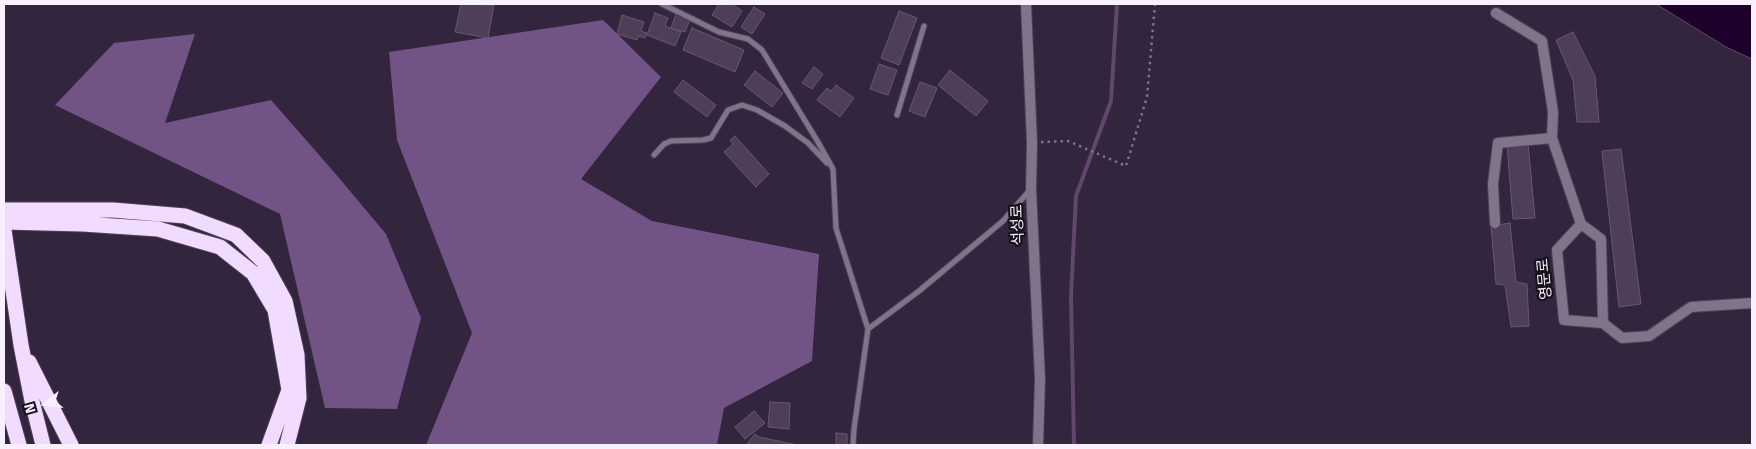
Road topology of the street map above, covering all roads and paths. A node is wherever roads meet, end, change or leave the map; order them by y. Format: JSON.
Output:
{"nodes":[{"id":1,"x":662,"y":4,"type":"edge"},
{"id":2,"x":1026,"y":4,"type":"edge"},
{"id":3,"x":1155,"y":4,"type":"edge"},
{"id":4,"x":1496,"y":13,"type":"dead end"},
{"id":5,"x":924,"y":26,"type":"dead end"},
{"id":6,"x":896,"y":115,"type":"dead end"},
{"id":7,"x":1552,"y":138,"type":"junction"},
{"id":8,"x":1032,"y":143,"type":"junction"},
{"id":9,"x":654,"y":155,"type":"dead end"},
{"id":10,"x":833,"y":169,"type":"junction"},
{"id":11,"x":1031,"y":189,"type":"junction"},
{"id":12,"x":4,"y":210,"type":"edge"},
{"id":13,"x":42,"y":217,"type":"junction"},
{"id":14,"x":4,"y":222,"type":"edge"},
{"id":15,"x":1495,"y":223,"type":"dead end"},
{"id":16,"x":1581,"y":224,"type":"junction"},
{"id":17,"x":4,"y":230,"type":"edge"},
{"id":18,"x":1752,"y":303,"type":"edge"},
{"id":19,"x":1603,"y":322,"type":"junction"},
{"id":20,"x":868,"y":329,"type":"junction"},
{"id":21,"x":21,"y":345,"type":"junction"},
{"id":22,"x":4,"y":391,"type":"edge"},
{"id":23,"x":19,"y":445,"type":"edge"},
{"id":24,"x":44,"y":445,"type":"edge"},
{"id":25,"x":71,"y":445,"type":"edge"},
{"id":26,"x":269,"y":445,"type":"edge"},
{"id":27,"x":287,"y":445,"type":"edge"},
{"id":28,"x":853,"y":445,"type":"edge"},
{"id":29,"x":1038,"y":445,"type":"edge"}],
"edges":[{"from":1,"to":10,"type":"lane"},
{"from":2,"to":8,"type":"street","name":"석성로"},
{"from":3,"to":8,"type":"path"},
{"from":4,"to":7,"type":"street"},
{"from":5,"to":6,"type":"lane"},
{"from":7,"to":15,"type":"street"},
{"from":7,"to":16,"type":"street"},
{"from":8,"to":11,"type":"street","name":"석성로"},
{"from":9,"to":10,"type":"lane"},
{"from":10,"to":20,"type":"lane"},
{"from":11,"to":20,"type":"lane"},
{"from":11,"to":29,"type":"street","name":"석성로"},
{"from":12,"to":13,"type":"highway"},
{"from":13,"to":14,"type":"highway"},
{"from":13,"to":26,"type":"highway"},
{"from":13,"to":27,"type":"highway"},
{"from":16,"to":19,"type":"street"},
{"from":16,"to":19,"type":"street","name":"영문로"},
{"from":17,"to":21,"type":"highway"},
{"from":18,"to":19,"type":"street"},
{"from":20,"to":28,"type":"lane"},
{"from":21,"to":24,"type":"highway"},
{"from":21,"to":25,"type":"highway"},
{"from":22,"to":23,"type":"highway"}]}
